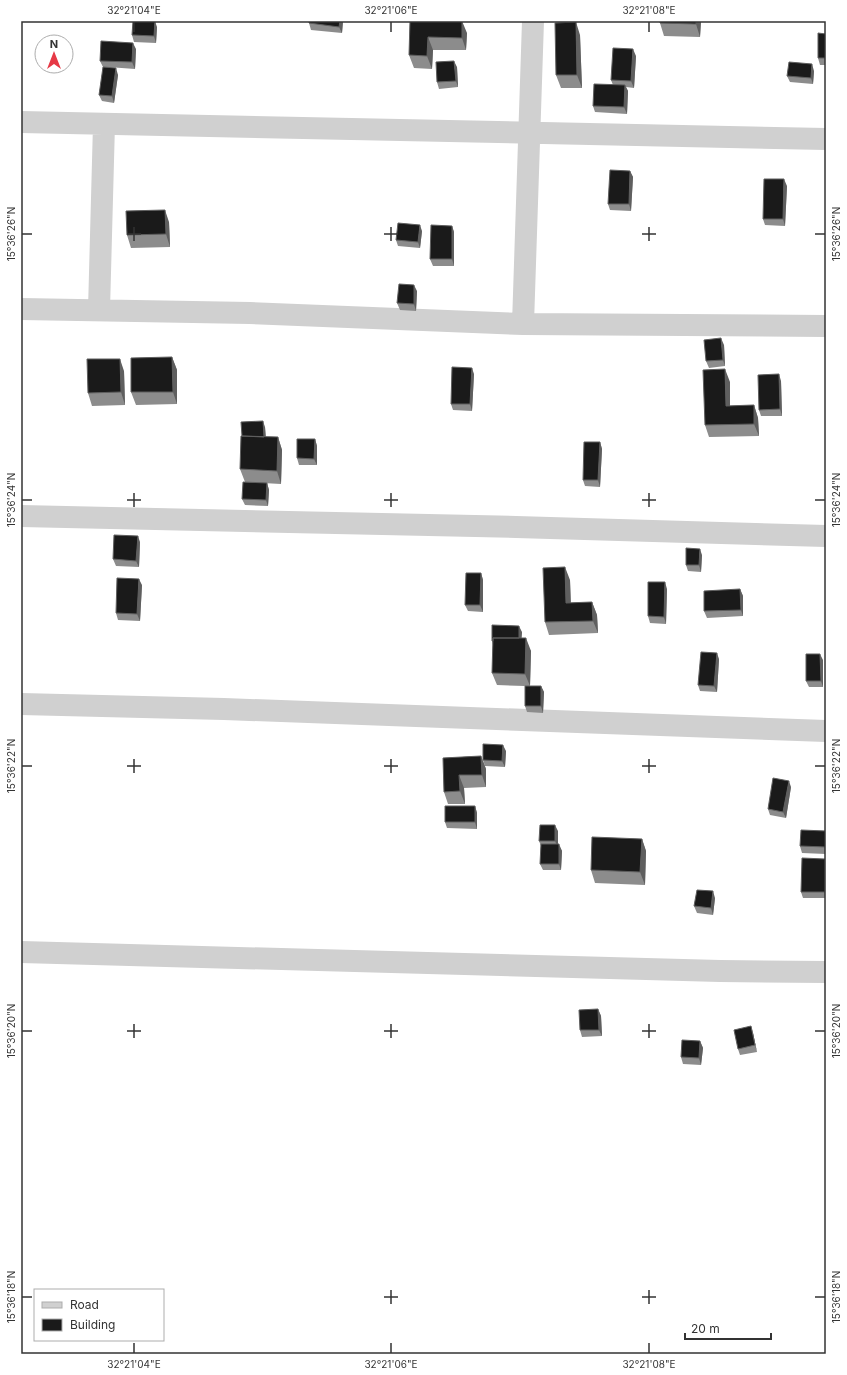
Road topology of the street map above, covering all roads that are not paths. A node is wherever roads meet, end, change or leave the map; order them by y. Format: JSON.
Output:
{"nodes":[{"id":1,"x":533,"y":21,"type":"edge"},
{"id":2,"x":21,"y":122,"type":"edge"},
{"id":3,"x":104,"y":124,"type":"junction"},
{"id":4,"x":529,"y":133,"type":"junction"},
{"id":5,"x":826,"y":139,"type":"edge"},
{"id":6,"x":21,"y":309,"type":"edge"},
{"id":7,"x":99,"y":310,"type":"junction"},
{"id":8,"x":523,"y":324,"type":"junction"},
{"id":9,"x":826,"y":326,"type":"edge"},
{"id":10,"x":21,"y":516,"type":"edge"},
{"id":11,"x":826,"y":536,"type":"edge"},
{"id":12,"x":21,"y":704,"type":"edge"},
{"id":13,"x":826,"y":731,"type":"edge"},
{"id":14,"x":21,"y":952,"type":"edge"},
{"id":15,"x":826,"y":972,"type":"edge"}],
"edges":[{"from":1,"to":4,"type":"street"},
{"from":2,"to":3,"type":"street"},
{"from":3,"to":4,"type":"street"},
{"from":3,"to":7,"type":"street"},
{"from":4,"to":5,"type":"street"},
{"from":4,"to":8,"type":"street"},
{"from":6,"to":7,"type":"street"},
{"from":7,"to":8,"type":"street"},
{"from":8,"to":9,"type":"street"},
{"from":10,"to":11,"type":"street"},
{"from":12,"to":13,"type":"street"},
{"from":14,"to":15,"type":"street"}]}
